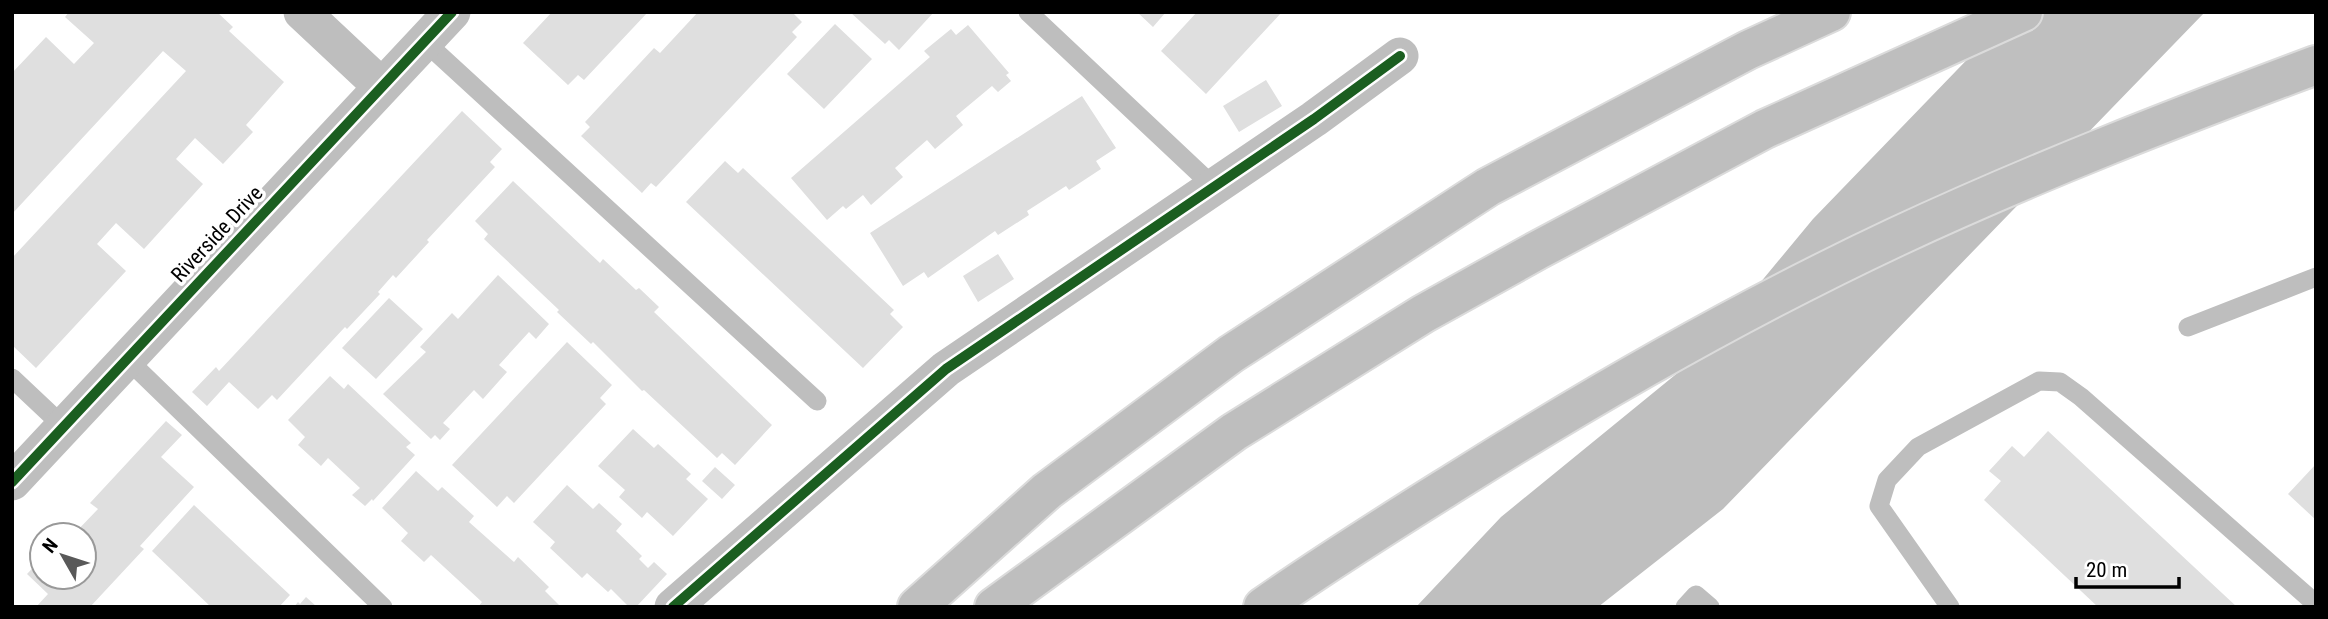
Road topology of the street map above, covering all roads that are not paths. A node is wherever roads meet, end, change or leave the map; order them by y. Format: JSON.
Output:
{"nodes":[{"id":1,"x":302,"y":12,"type":"edge"},
{"id":2,"x":452,"y":12,"type":"edge"},
{"id":3,"x":1028,"y":12,"type":"edge"},
{"id":4,"x":1831,"y":12,"type":"edge"},
{"id":5,"x":2023,"y":12,"type":"edge"},
{"id":6,"x":424,"y":41,"type":"junction"},
{"id":7,"x":1400,"y":56,"type":"dead end"},
{"id":8,"x":2316,"y":65,"type":"edge"},
{"id":9,"x":381,"y":86,"type":"junction"},
{"id":10,"x":1214,"y":187,"type":"junction"},
{"id":11,"x":2316,"y":277,"type":"edge"},
{"id":12,"x":2188,"y":327,"type":"dead end"},
{"id":13,"x":127,"y":359,"type":"junction"},
{"id":14,"x":12,"y":378,"type":"edge"},
{"id":15,"x":817,"y":401,"type":"dead end"},
{"id":16,"x":64,"y":427,"type":"junction"},
{"id":17,"x":12,"y":482,"type":"edge"},
{"id":18,"x":2316,"y":604,"type":"edge"},
{"id":19,"x":383,"y":607,"type":"edge"},
{"id":20,"x":673,"y":607,"type":"edge"},
{"id":21,"x":916,"y":607,"type":"edge"},
{"id":22,"x":994,"y":607,"type":"edge"},
{"id":23,"x":1263,"y":607,"type":"edge"},
{"id":24,"x":1685,"y":607,"type":"edge"},
{"id":25,"x":1710,"y":607,"type":"edge"},
{"id":26,"x":1950,"y":607,"type":"edge"}],
"edges":[{"from":1,"to":9,"type":"street"},
{"from":2,"to":6,"type":"street","name":"Riverside Drive"},
{"from":3,"to":10,"type":"lane"},
{"from":4,"to":21,"type":"highway"},
{"from":5,"to":22,"type":"highway"},
{"from":6,"to":9,"type":"street","name":"Riverside Drive"},
{"from":6,"to":15,"type":"lane"},
{"from":7,"to":10,"type":"street"},
{"from":8,"to":23,"type":"highway"},
{"from":9,"to":13,"type":"street","name":"Riverside Drive"},
{"from":10,"to":20,"type":"street"},
{"from":11,"to":12,"type":"lane"},
{"from":13,"to":16,"type":"street","name":"Riverside Drive"},
{"from":13,"to":19,"type":"lane"},
{"from":14,"to":16,"type":"lane"},
{"from":16,"to":17,"type":"street","name":"Riverside Drive"},
{"from":18,"to":26,"type":"lane"},
{"from":24,"to":25,"type":"lane"}]}
